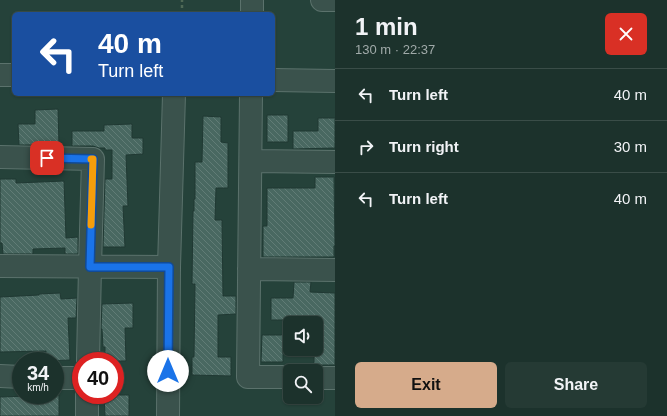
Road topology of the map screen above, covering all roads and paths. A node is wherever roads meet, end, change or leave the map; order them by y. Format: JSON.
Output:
{"nodes":[{"id":1,"x":182,"y":0,"type":"edge"},
{"id":2,"x":252,"y":0,"type":"edge"},
{"id":3,"x":322,"y":0,"type":"edge"},
{"id":4,"x":335,"y":0,"type":"edge"},
{"id":5,"x":182,"y":12,"type":"edge"},
{"id":6,"x":252,"y":12,"type":"edge"},
{"id":7,"x":0,"y":75,"type":"edge"},
{"id":8,"x":12,"y":75,"type":"edge"},
{"id":9,"x":275,"y":80,"type":"edge"},
{"id":10,"x":335,"y":82,"type":"edge"},
{"id":11,"x":174,"y":96,"type":"edge"},
{"id":12,"x":251,"y":96,"type":"edge"},
{"id":13,"x":0,"y":157,"type":"edge"},
{"id":14,"x":251,"y":161,"type":"junction"},
{"id":15,"x":335,"y":162,"type":"edge"},
{"id":16,"x":0,"y":266,"type":"edge"},
{"id":17,"x":90,"y":267,"type":"junction"},
{"id":18,"x":169,"y":267,"type":"junction"},
{"id":19,"x":249,"y":269,"type":"junction"},
{"id":20,"x":335,"y":270,"type":"edge"},
{"id":21,"x":88,"y":352,"type":"edge"},
{"id":22,"x":0,"y":376,"type":"edge"},
{"id":23,"x":12,"y":377,"type":"edge"},
{"id":24,"x":283,"y":377,"type":"edge"},
{"id":25,"x":323,"y":378,"type":"edge"},
{"id":26,"x":335,"y":378,"type":"edge"},
{"id":27,"x":87,"y":404,"type":"edge"},
{"id":28,"x":87,"y":416,"type":"edge"},
{"id":29,"x":168,"y":416,"type":"edge"}],
"edges":[{"from":1,"to":5,"type":"path"},
{"from":2,"to":6,"type":"street"},
{"from":3,"to":4,"type":"street"},
{"from":7,"to":8,"type":"street"},
{"from":9,"to":10,"type":"street"},
{"from":11,"to":18,"type":"street"},
{"from":12,"to":14,"type":"street"},
{"from":13,"to":17,"type":"street"},
{"from":14,"to":15,"type":"street"},
{"from":14,"to":19,"type":"street"},
{"from":16,"to":17,"type":"street"},
{"from":17,"to":18,"type":"street"},
{"from":17,"to":21,"type":"street"},
{"from":18,"to":29,"type":"street"},
{"from":19,"to":20,"type":"street"},
{"from":19,"to":24,"type":"street"},
{"from":22,"to":23,"type":"street"},
{"from":25,"to":26,"type":"street"},
{"from":27,"to":28,"type":"street"}]}
